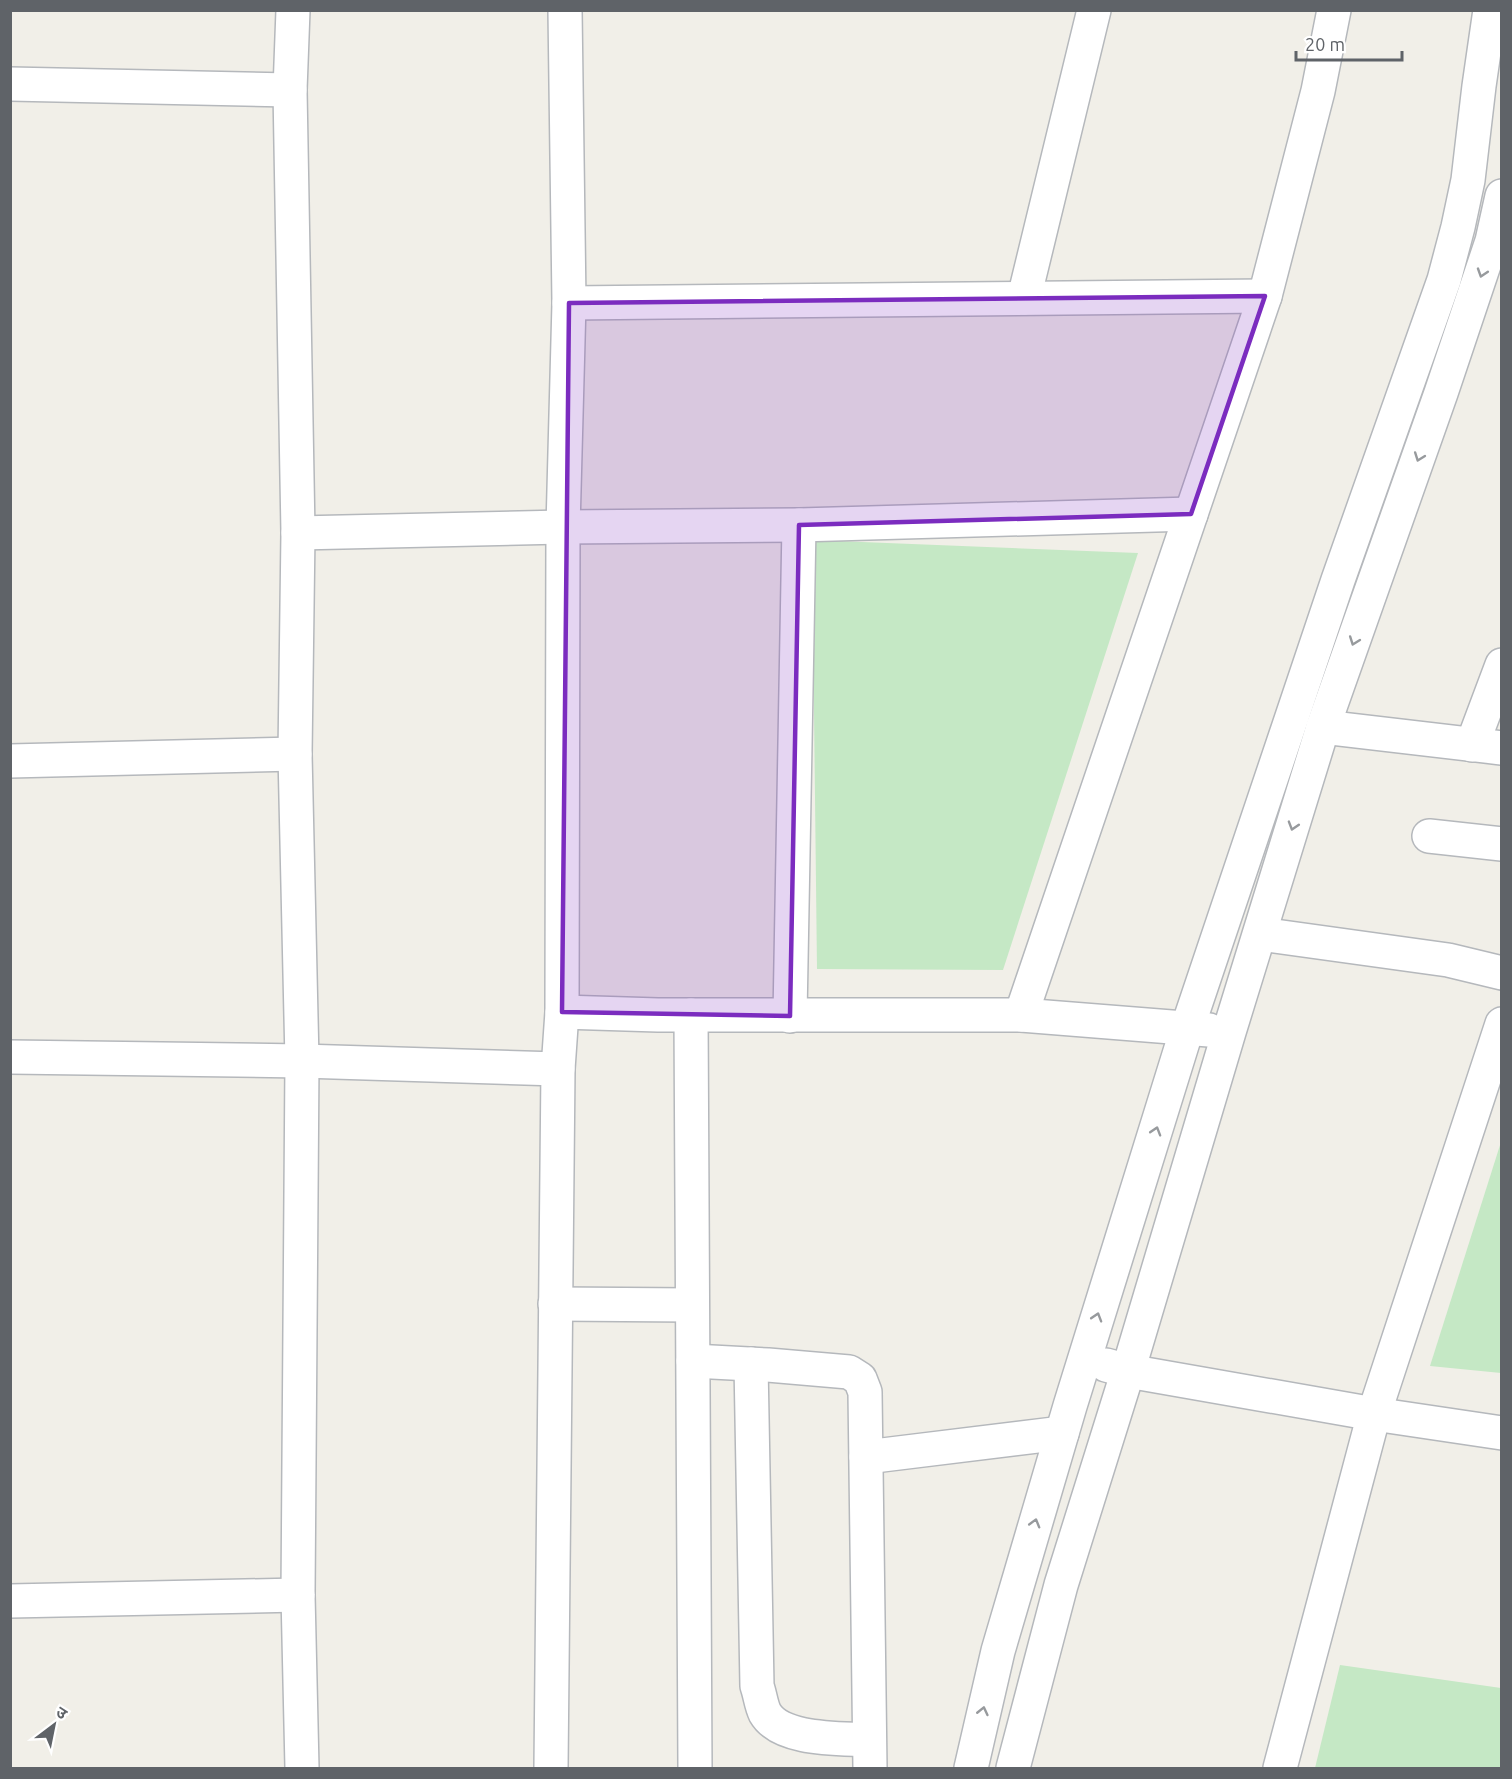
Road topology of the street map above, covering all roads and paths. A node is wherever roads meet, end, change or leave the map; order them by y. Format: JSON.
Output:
{"nodes":[{"id":1,"x":293,"y":10,"type":"edge"},
{"id":2,"x":565,"y":10,"type":"edge"},
{"id":3,"x":1094,"y":10,"type":"edge"},
{"id":4,"x":1334,"y":10,"type":"edge"},
{"id":5,"x":1490,"y":10,"type":"edge"},
{"id":6,"x":10,"y":84,"type":"edge"},
{"id":7,"x":290,"y":90,"type":"junction"},
{"id":8,"x":1502,"y":196,"type":"edge"},
{"id":9,"x":1265,"y":296,"type":"junction"},
{"id":10,"x":1024,"y":298,"type":"junction"},
{"id":11,"x":568,"y":303,"type":"junction"},
{"id":12,"x":1191,"y":514,"type":"junction"},
{"id":13,"x":799,"y":525,"type":"junction"},
{"id":14,"x":563,"y":527,"type":"junction"},
{"id":15,"x":298,"y":533,"type":"junction"},
{"id":16,"x":1502,"y":665,"type":"edge"},
{"id":17,"x":1323,"y":727,"type":"junction"},
{"id":18,"x":1487,"y":747,"type":"edge"},
{"id":19,"x":295,"y":754,"type":"junction"},
{"id":20,"x":10,"y":761,"type":"edge"},
{"id":21,"x":1429,"y":836,"type":"dead end"},
{"id":22,"x":1502,"y":844,"type":"edge"},
{"id":23,"x":1260,"y":934,"type":"junction"},
{"id":24,"x":1502,"y":973,"type":"edge"},
{"id":25,"x":562,"y":1012,"type":"junction"},
{"id":26,"x":691,"y":1015,"type":"junction"},
{"id":27,"x":1021,"y":1015,"type":"junction"},
{"id":28,"x":790,"y":1016,"type":"junction"},
{"id":29,"x":1502,"y":1024,"type":"edge"},
{"id":30,"x":1187,"y":1029,"type":"junction"},
{"id":31,"x":1228,"y":1032,"type":"junction"},
{"id":32,"x":10,"y":1057,"type":"edge"},
{"id":33,"x":302,"y":1060,"type":"junction"},
{"id":34,"x":558,"y":1069,"type":"junction"},
{"id":35,"x":555,"y":1304,"type":"junction"},
{"id":36,"x":692,"y":1305,"type":"junction"},
{"id":37,"x":1084,"y":1359,"type":"junction"},
{"id":38,"x":693,"y":1361,"type":"junction"},
{"id":39,"x":751,"y":1364,"type":"junction"},
{"id":40,"x":1128,"y":1371,"type":"junction"},
{"id":41,"x":1374,"y":1414,"type":"junction"},
{"id":42,"x":1062,"y":1433,"type":"junction"},
{"id":43,"x":1502,"y":1433,"type":"edge"},
{"id":44,"x":866,"y":1457,"type":"junction"},
{"id":45,"x":298,"y":1595,"type":"junction"},
{"id":46,"x":10,"y":1601,"type":"edge"},
{"id":47,"x":870,"y":1754,"type":"edge"},
{"id":48,"x":302,"y":1768,"type":"edge"},
{"id":49,"x":551,"y":1768,"type":"edge"},
{"id":50,"x":695,"y":1768,"type":"edge"},
{"id":51,"x":971,"y":1768,"type":"edge"},
{"id":52,"x":1013,"y":1768,"type":"edge"},
{"id":53,"x":1280,"y":1768,"type":"edge"}],
"edges":[{"from":1,"to":7,"type":"street"},
{"from":2,"to":11,"type":"street"},
{"from":3,"to":10,"type":"street"},
{"from":4,"to":9,"type":"street"},
{"from":5,"to":30,"type":"street"},
{"from":6,"to":7,"type":"street"},
{"from":7,"to":15,"type":"street"},
{"from":8,"to":17,"type":"street","one_way":true},
{"from":9,"to":10,"type":"street"},
{"from":9,"to":12,"type":"street"},
{"from":10,"to":11,"type":"street"},
{"from":11,"to":14,"type":"street"},
{"from":12,"to":13,"type":"street"},
{"from":12,"to":27,"type":"street"},
{"from":13,"to":14,"type":"street"},
{"from":13,"to":28,"type":"street"},
{"from":14,"to":15,"type":"street"},
{"from":14,"to":25,"type":"street"},
{"from":15,"to":19,"type":"street"},
{"from":16,"to":18,"type":"street"},
{"from":17,"to":18,"type":"street"},
{"from":17,"to":23,"type":"street","one_way":true},
{"from":19,"to":20,"type":"street"},
{"from":19,"to":33,"type":"street"},
{"from":21,"to":22,"type":"street"},
{"from":23,"to":24,"type":"street"},
{"from":23,"to":31,"type":"street"},
{"from":25,"to":26,"type":"street"},
{"from":25,"to":34,"type":"street"},
{"from":26,"to":28,"type":"street"},
{"from":26,"to":36,"type":"street"},
{"from":27,"to":28,"type":"street"},
{"from":27,"to":30,"type":"street"},
{"from":29,"to":41,"type":"street"},
{"from":30,"to":31,"type":"street"},
{"from":37,"to":30,"type":"street","one_way":true},
{"from":31,"to":40,"type":"street"},
{"from":32,"to":33,"type":"street"},
{"from":33,"to":34,"type":"street"},
{"from":33,"to":45,"type":"street"},
{"from":34,"to":35,"type":"street"},
{"from":35,"to":36,"type":"street"},
{"from":35,"to":49,"type":"street"},
{"from":36,"to":38,"type":"street"},
{"from":37,"to":40,"type":"street"},
{"from":37,"to":42,"type":"street"},
{"from":38,"to":39,"type":"street"},
{"from":38,"to":50,"type":"street"},
{"from":39,"to":44,"type":"street"},
{"from":39,"to":47,"type":"street"},
{"from":40,"to":41,"type":"street"},
{"from":40,"to":52,"type":"street"},
{"from":41,"to":43,"type":"street"},
{"from":41,"to":53,"type":"street"},
{"from":42,"to":44,"type":"street"},
{"from":51,"to":42,"type":"street","one_way":true},
{"from":44,"to":47,"type":"street"},
{"from":45,"to":46,"type":"street"},
{"from":45,"to":48,"type":"street"}]}
